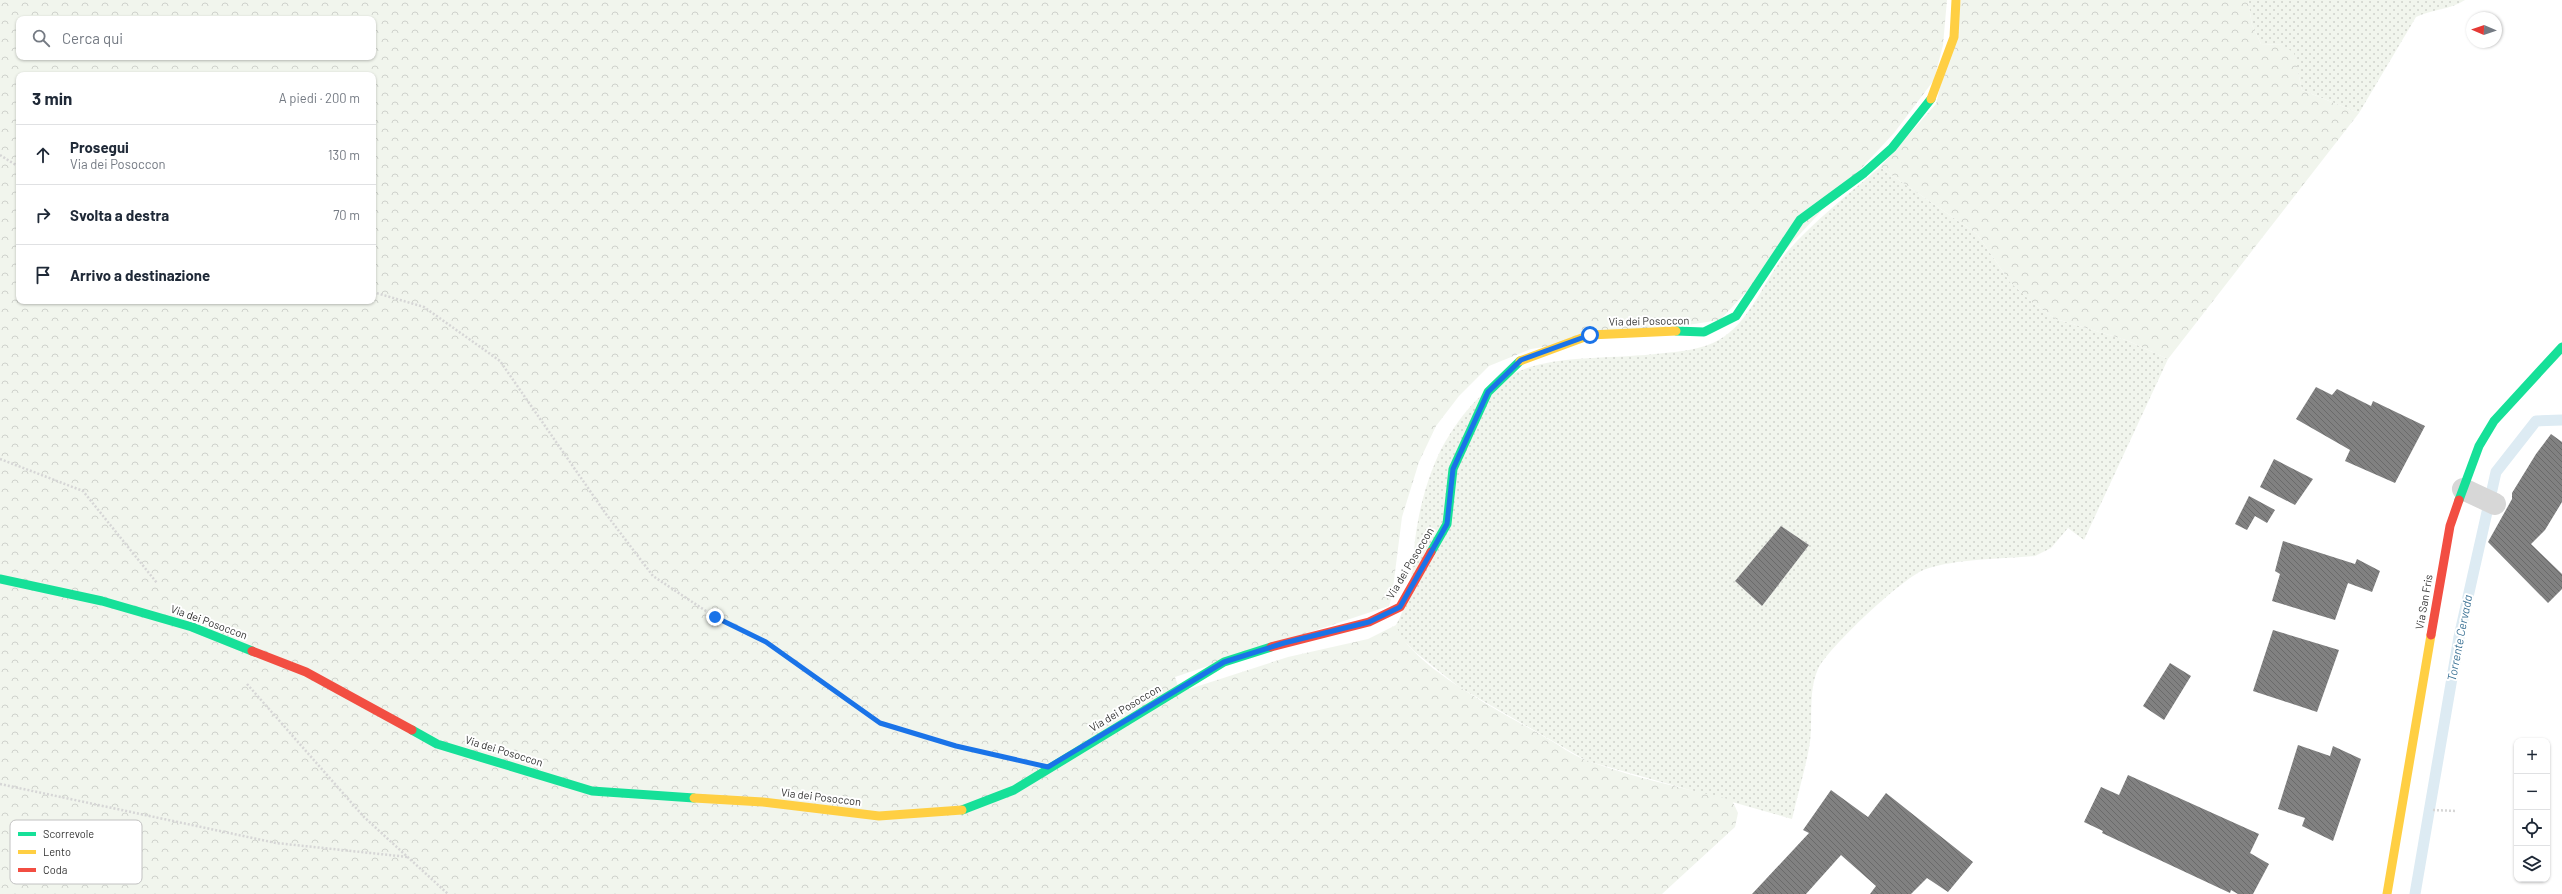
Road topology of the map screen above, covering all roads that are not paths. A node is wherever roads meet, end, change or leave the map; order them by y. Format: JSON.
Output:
{"nodes":[{"id":1,"x":1956,"y":0,"type":"edge"},
{"id":2,"x":2562,"y":348,"type":"edge"},
{"id":3,"x":2465,"y":490,"type":"junction"},
{"id":4,"x":2495,"y":504,"type":"dead end"},
{"id":5,"x":0,"y":579,"type":"edge"},
{"id":6,"x":2387,"y":894,"type":"edge"}],
"edges":[{"from":1,"to":5,"type":"street","name":"Via dei Posoccon"},
{"from":2,"to":3,"type":"street","name":"Via San Fris"},
{"from":3,"to":4,"type":"street"},
{"from":3,"to":6,"type":"street","name":"Via San Fris"}]}
